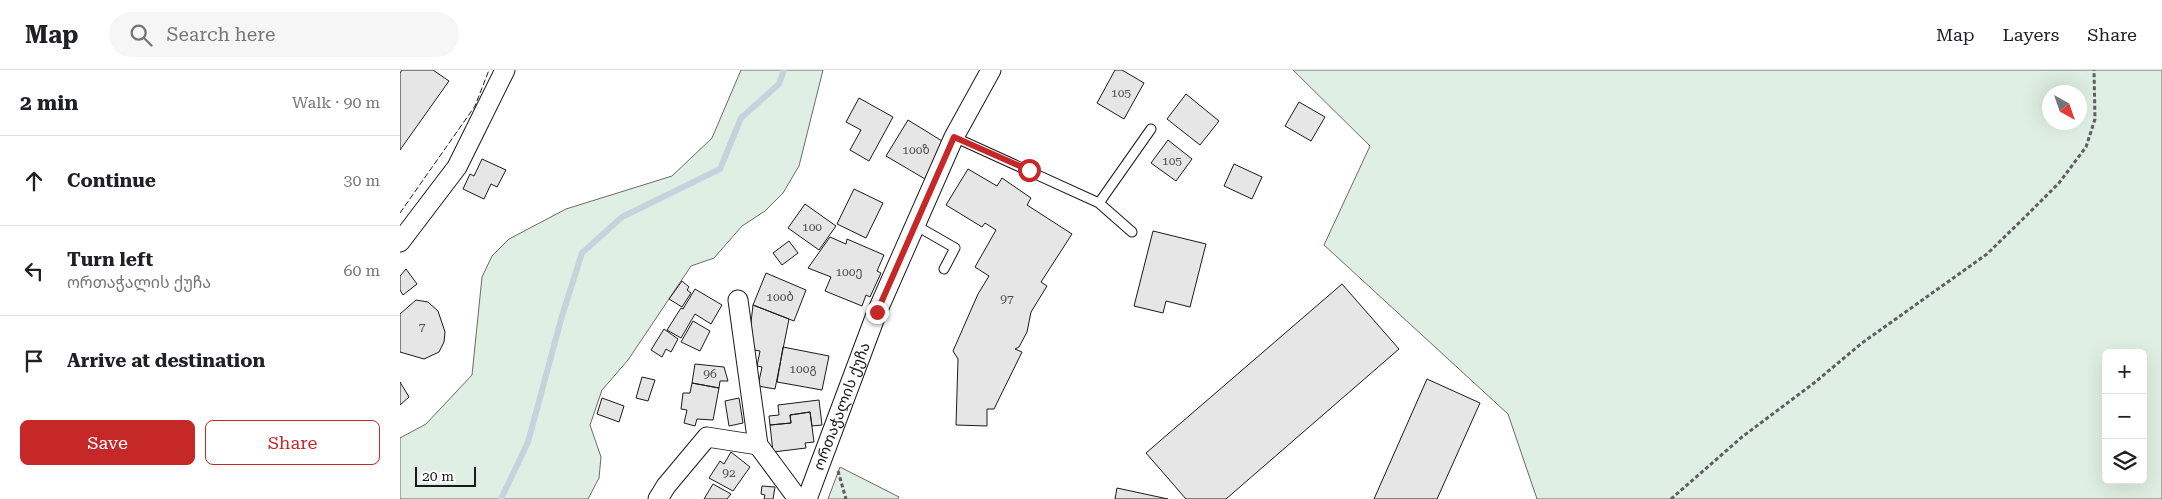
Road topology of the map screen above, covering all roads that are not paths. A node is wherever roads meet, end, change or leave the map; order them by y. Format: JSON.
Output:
{"nodes":[{"id":1,"x":505,"y":70,"type":"edge"},
{"id":2,"x":991,"y":70,"type":"edge"},
{"id":3,"x":1151,"y":129,"type":"dead end"},
{"id":4,"x":954,"y":137,"type":"junction"},
{"id":5,"x":1099,"y":203,"type":"junction"},
{"id":6,"x":916,"y":226,"type":"junction"},
{"id":7,"x":1132,"y":232,"type":"dead end"},
{"id":8,"x":400,"y":242,"type":"edge"},
{"id":9,"x":944,"y":269,"type":"dead end"},
{"id":10,"x":738,"y":300,"type":"dead end"},
{"id":11,"x":758,"y":445,"type":"junction"},
{"id":12,"x":658,"y":499,"type":"edge"},
{"id":13,"x":798,"y":499,"type":"edge"},
{"id":14,"x":807,"y":499,"type":"edge"}],
"edges":[{"from":1,"to":8,"type":"street"},
{"from":2,"to":4,"type":"street","name":"ორთაჭალის ქუჩა"},
{"from":3,"to":5,"type":"lane"},
{"from":4,"to":5,"type":"lane"},
{"from":4,"to":6,"type":"street","name":"ორთაჭალის ქუჩა"},
{"from":5,"to":7,"type":"lane"},
{"from":6,"to":9,"type":"lane"},
{"from":6,"to":14,"type":"street","name":"ორთაჭალის ქუჩა"},
{"from":10,"to":11,"type":"street"},
{"from":11,"to":12,"type":"street"},
{"from":11,"to":13,"type":"street"}]}
